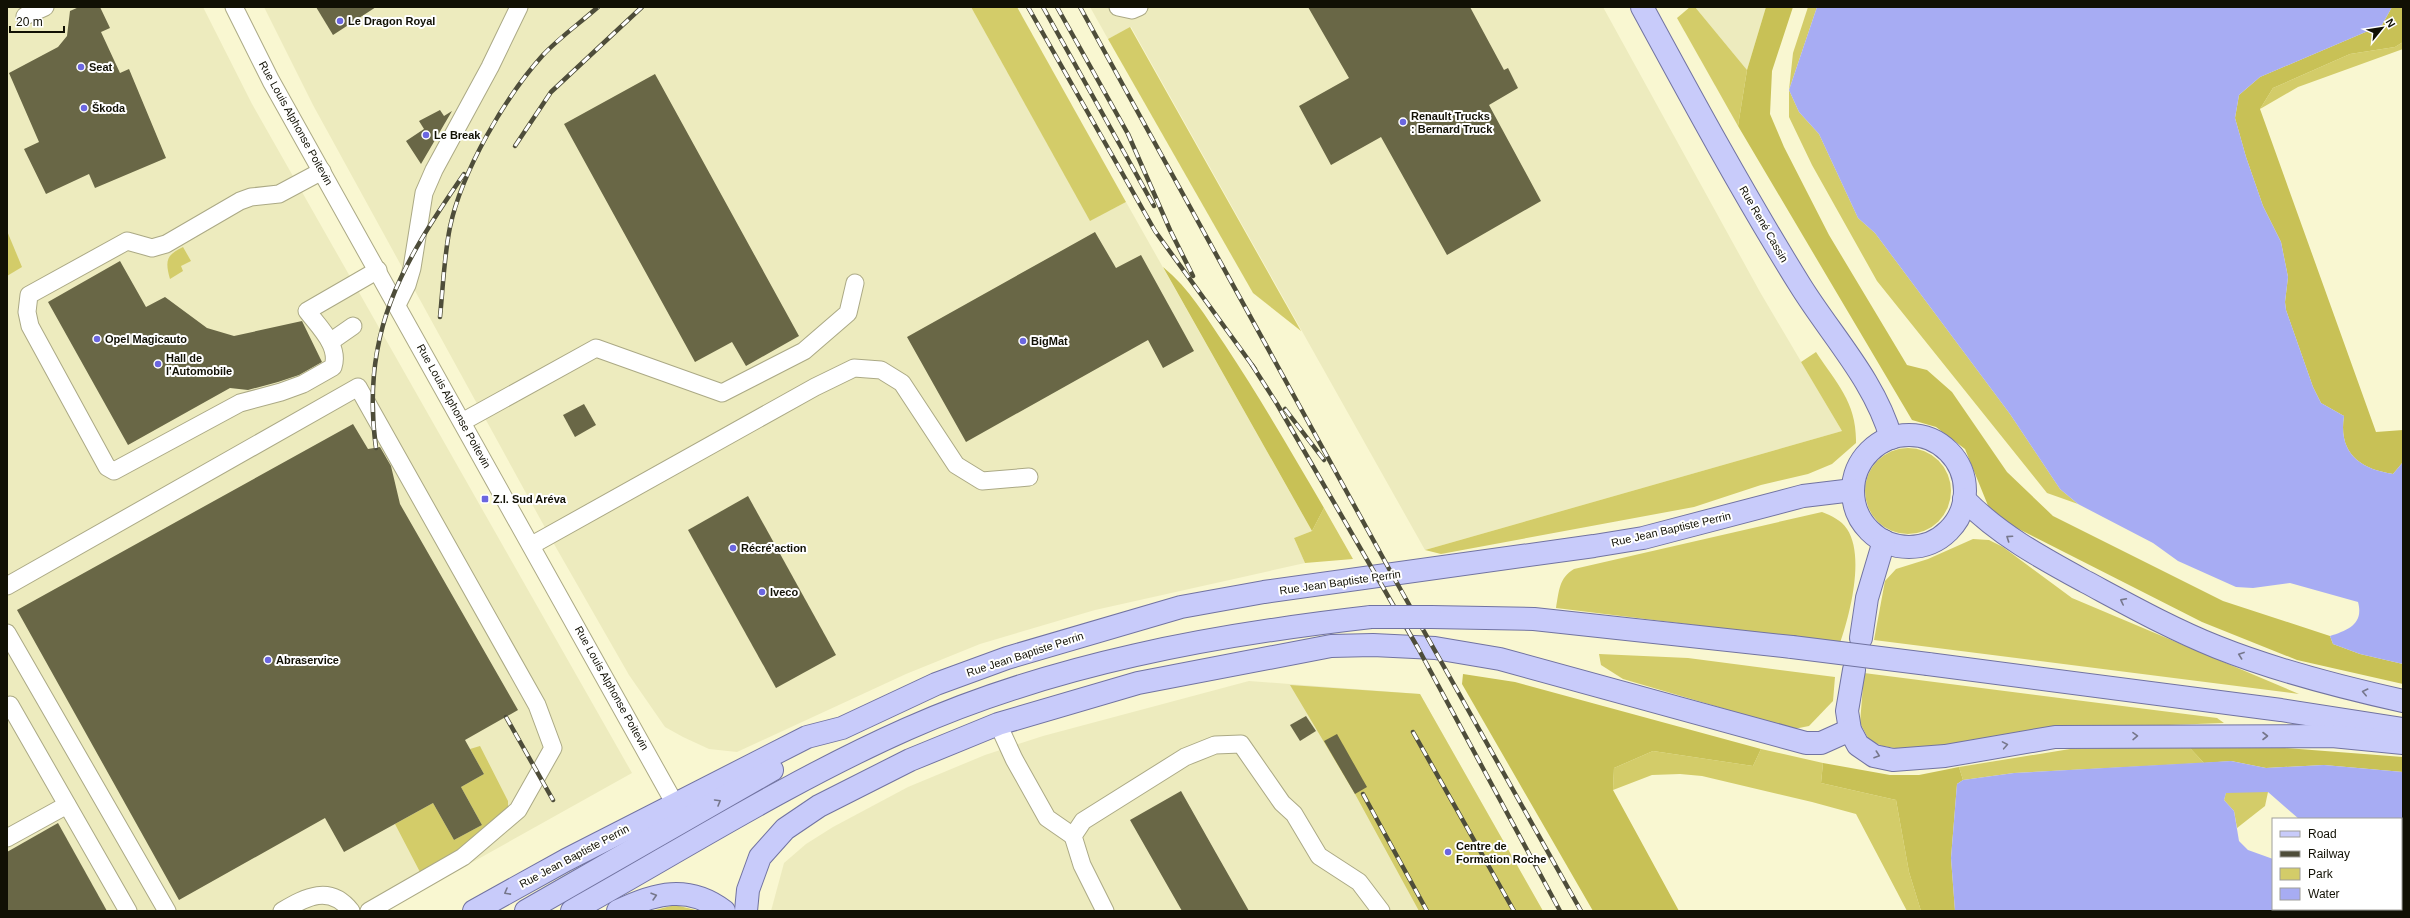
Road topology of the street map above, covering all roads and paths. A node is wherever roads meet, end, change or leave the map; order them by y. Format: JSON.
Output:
{"nodes":[{"id":1,"x":45,"y":7,"type":"edge"},
{"id":2,"x":234,"y":7,"type":"edge"},
{"id":3,"x":519,"y":7,"type":"edge"},
{"id":4,"x":1118,"y":7,"type":"edge"},
{"id":5,"x":1139,"y":7,"type":"edge"},
{"id":6,"x":1642,"y":7,"type":"edge"},
{"id":7,"x":25,"y":16,"type":"dead end"},
{"id":8,"x":322,"y":171,"type":"junction"},
{"id":9,"x":378,"y":270,"type":"junction"},
{"id":10,"x":855,"y":283,"type":"dead end"},
{"id":11,"x":397,"y":306,"type":"junction"},
{"id":12,"x":353,"y":326,"type":"dead end"},
{"id":13,"x":330,"y":342,"type":"junction"},
{"id":14,"x":462,"y":422,"type":"junction"},
{"id":15,"x":1891,"y":438,"type":"junction"},
{"id":16,"x":1029,"y":477,"type":"dead end"},
{"id":17,"x":1853,"y":490,"type":"junction"},
{"id":18,"x":1964,"y":499,"type":"junction"},
{"id":19,"x":1884,"y":541,"type":"junction"},
{"id":20,"x":532,"y":545,"type":"junction"},
{"id":21,"x":7,"y":586,"type":"edge"},
{"id":22,"x":7,"y":633,"type":"edge"},
{"id":23,"x":1861,"y":638,"type":"dead end"},
{"id":24,"x":1854,"y":670,"type":"dead end"},
{"id":25,"x":2403,"y":701,"type":"edge"},
{"id":26,"x":7,"y":706,"type":"edge"},
{"id":27,"x":2281,"y":710,"type":"junction"},
{"id":28,"x":2403,"y":721,"type":"edge"},
{"id":29,"x":998,"y":724,"type":"junction"},
{"id":30,"x":842,"y":728,"type":"junction"},
{"id":31,"x":1850,"y":730,"type":"junction"},
{"id":32,"x":2403,"y":730,"type":"edge"},
{"id":33,"x":2403,"y":743,"type":"edge"},
{"id":34,"x":675,"y":804,"type":"junction"},
{"id":35,"x":67,"y":805,"type":"junction"},
{"id":36,"x":699,"y":812,"type":"junction"},
{"id":37,"x":1073,"y":836,"type":"junction"},
{"id":38,"x":7,"y":838,"type":"edge"},
{"id":39,"x":547,"y":899,"type":"junction"},
{"id":40,"x":128,"y":911,"type":"edge"},
{"id":41,"x":167,"y":911,"type":"edge"},
{"id":42,"x":282,"y":911,"type":"edge"},
{"id":43,"x":351,"y":911,"type":"edge"},
{"id":44,"x":369,"y":911,"type":"edge"},
{"id":45,"x":474,"y":911,"type":"edge"},
{"id":46,"x":526,"y":911,"type":"edge"},
{"id":47,"x":572,"y":911,"type":"edge"},
{"id":48,"x":618,"y":911,"type":"edge"},
{"id":49,"x":724,"y":911,"type":"edge"},
{"id":50,"x":746,"y":911,"type":"edge"},
{"id":51,"x":1105,"y":911,"type":"edge"},
{"id":52,"x":1381,"y":911,"type":"edge"}],
"edges":[{"from":1,"to":7,"type":"street"},
{"from":2,"to":8,"type":"street","name":"Rue Louis Alphonse Poitevin"},
{"from":3,"to":11,"type":"street"},
{"from":4,"to":5,"type":"street"},
{"from":6,"to":15,"type":"main road","name":"Rue René Cassin"},
{"from":8,"to":9,"type":"street","name":"Rue Louis Alphonse Poitevin"},
{"from":8,"to":13,"type":"street"},
{"from":9,"to":11,"type":"street","name":"Rue Louis Alphonse Poitevin"},
{"from":9,"to":13,"type":"street"},
{"from":10,"to":14,"type":"street"},
{"from":11,"to":14,"type":"street","name":"Rue Louis Alphonse Poitevin"},
{"from":12,"to":13,"type":"street"},
{"from":14,"to":20,"type":"street","name":"Rue Louis Alphonse Poitevin"},
{"from":15,"to":17,"type":"main road"},
{"from":15,"to":18,"type":"main road"},
{"from":16,"to":20,"type":"street"},
{"from":17,"to":19,"type":"main road"},
{"from":17,"to":30,"type":"main road","name":"Rue Jean Baptiste Perrin"},
{"from":18,"to":19,"type":"main road"},
{"from":25,"to":18,"type":"main road","one_way":true},
{"from":19,"to":23,"type":"main road"},
{"from":20,"to":34,"type":"street","name":"Rue Louis Alphonse Poitevin"},
{"from":21,"to":44,"type":"street"},
{"from":22,"to":41,"type":"street"},
{"from":24,"to":31,"type":"main road"},
{"from":26,"to":35,"type":"street"},
{"from":27,"to":28,"type":"main road"},
{"from":27,"to":32,"type":"main road"},
{"from":27,"to":47,"type":"main road","bridge":true},
{"from":29,"to":31,"type":"main road"},
{"from":29,"to":37,"type":"street"},
{"from":29,"to":50,"type":"main road"},
{"from":30,"to":34,"type":"main road","name":"Rue Jean Baptiste Perrin"},
{"from":36,"to":30,"type":"main road","name":"Rue Jean Baptiste Perrin","one_way":true},
{"from":31,"to":33,"type":"main road","one_way":true},
{"from":34,"to":36,"type":"street"},
{"from":34,"to":39,"type":"street","name":"Rue Jean Baptiste Perrin"},
{"from":34,"to":45,"type":"main road","name":"Rue Jean Baptiste Perrin","one_way":true},
{"from":35,"to":38,"type":"street"},
{"from":35,"to":40,"type":"street"},
{"from":36,"to":39,"type":"main road","name":"Rue Jean Baptiste Perrin"},
{"from":37,"to":51,"type":"street"},
{"from":37,"to":52,"type":"street"},
{"from":39,"to":46,"type":"main road","name":"Rue Jean Baptiste Perrin"},
{"from":42,"to":43,"type":"street"},
{"from":48,"to":49,"type":"main road","one_way":true}]}
